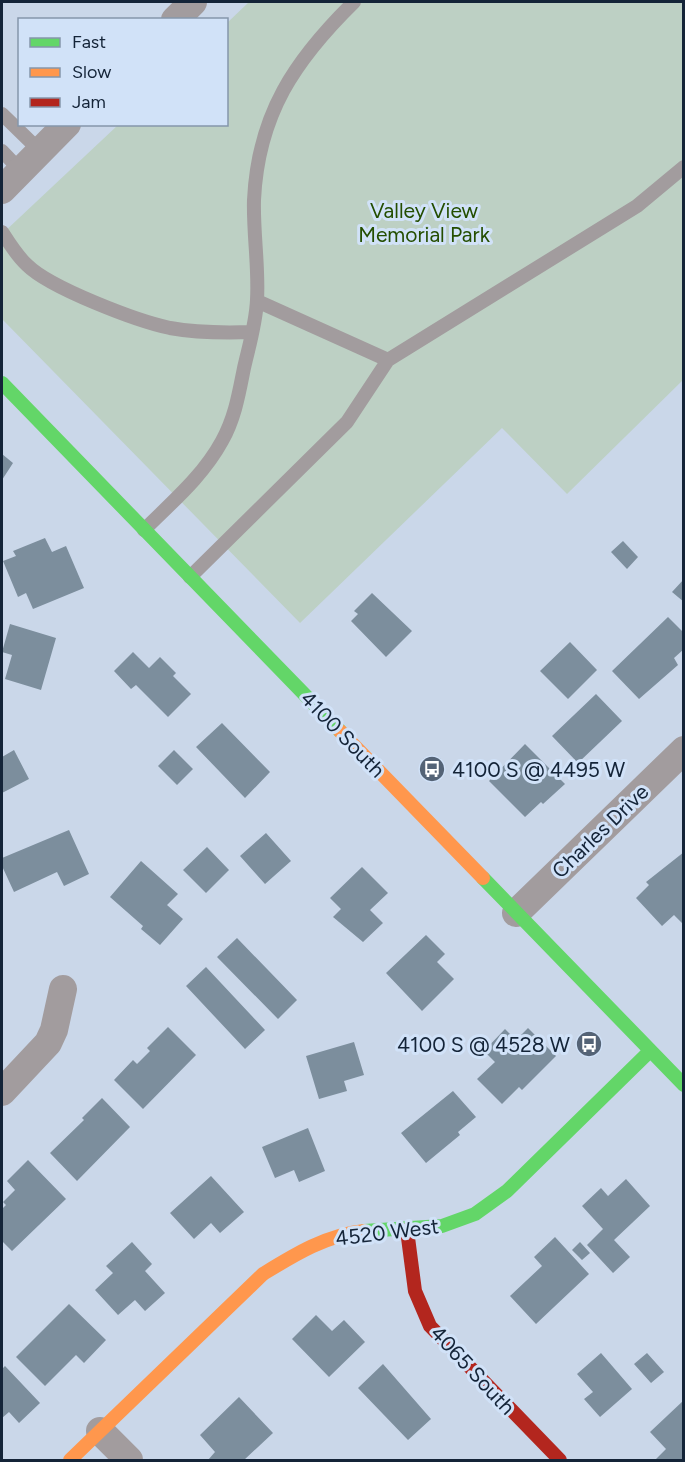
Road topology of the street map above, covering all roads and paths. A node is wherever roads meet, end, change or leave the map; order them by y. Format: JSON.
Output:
{"nodes":[{"id":1,"x":193,"y":2,"type":"edge"},
{"id":2,"x":354,"y":2,"type":"edge"},
{"id":3,"x":177,"y":18,"type":"edge"},
{"id":4,"x":2,"y":114,"type":"edge"},
{"id":5,"x":66,"y":126,"type":"edge"},
{"id":6,"x":16,"y":166,"type":"edge"},
{"id":7,"x":684,"y":167,"type":"edge"},
{"id":8,"x":2,"y":232,"type":"edge"},
{"id":9,"x":257,"y":301,"type":"junction"},
{"id":10,"x":252,"y":332,"type":"junction"},
{"id":11,"x":388,"y":360,"type":"junction"},
{"id":12,"x":2,"y":383,"type":"edge"},
{"id":13,"x":144,"y":530,"type":"junction"},
{"id":14,"x":190,"y":577,"type":"junction"},
{"id":15,"x":680,"y":759,"type":"edge"},
{"id":16,"x":516,"y":913,"type":"junction"},
{"id":17,"x":63,"y":989,"type":"dead end"},
{"id":18,"x":650,"y":1051,"type":"junction"},
{"id":19,"x":684,"y":1085,"type":"edge"},
{"id":20,"x":2,"y":1092,"type":"edge"},
{"id":21,"x":406,"y":1230,"type":"junction"},
{"id":22,"x":100,"y":1431,"type":"junction"},
{"id":23,"x":70,"y":1461,"type":"edge"},
{"id":24,"x":129,"y":1461,"type":"edge"},
{"id":25,"x":560,"y":1461,"type":"edge"}],
"edges":[{"from":1,"to":3,"type":"street"},
{"from":2,"to":9,"type":"lane"},
{"from":4,"to":6,"type":"lane"},
{"from":5,"to":6,"type":"street"},
{"from":7,"to":11,"type":"lane"},
{"from":8,"to":10,"type":"lane"},
{"from":9,"to":10,"type":"lane"},
{"from":9,"to":11,"type":"lane"},
{"from":10,"to":13,"type":"lane"},
{"from":11,"to":14,"type":"lane"},
{"from":12,"to":13,"type":"street","name":"4100 South"},
{"from":13,"to":14,"type":"street","name":"4100 South"},
{"from":14,"to":16,"type":"street","name":"4100 South"},
{"from":15,"to":16,"type":"street","name":"Charles Drive"},
{"from":16,"to":18,"type":"street","name":"4100 South"},
{"from":17,"to":20,"type":"street"},
{"from":18,"to":19,"type":"street","name":"4100 South"},
{"from":18,"to":21,"type":"street","name":"4520 West"},
{"from":21,"to":22,"type":"street","name":"4520 West"},
{"from":21,"to":25,"type":"street","name":"4065 South"},
{"from":22,"to":23,"type":"street","name":"4520 West"},
{"from":22,"to":24,"type":"street"}]}
